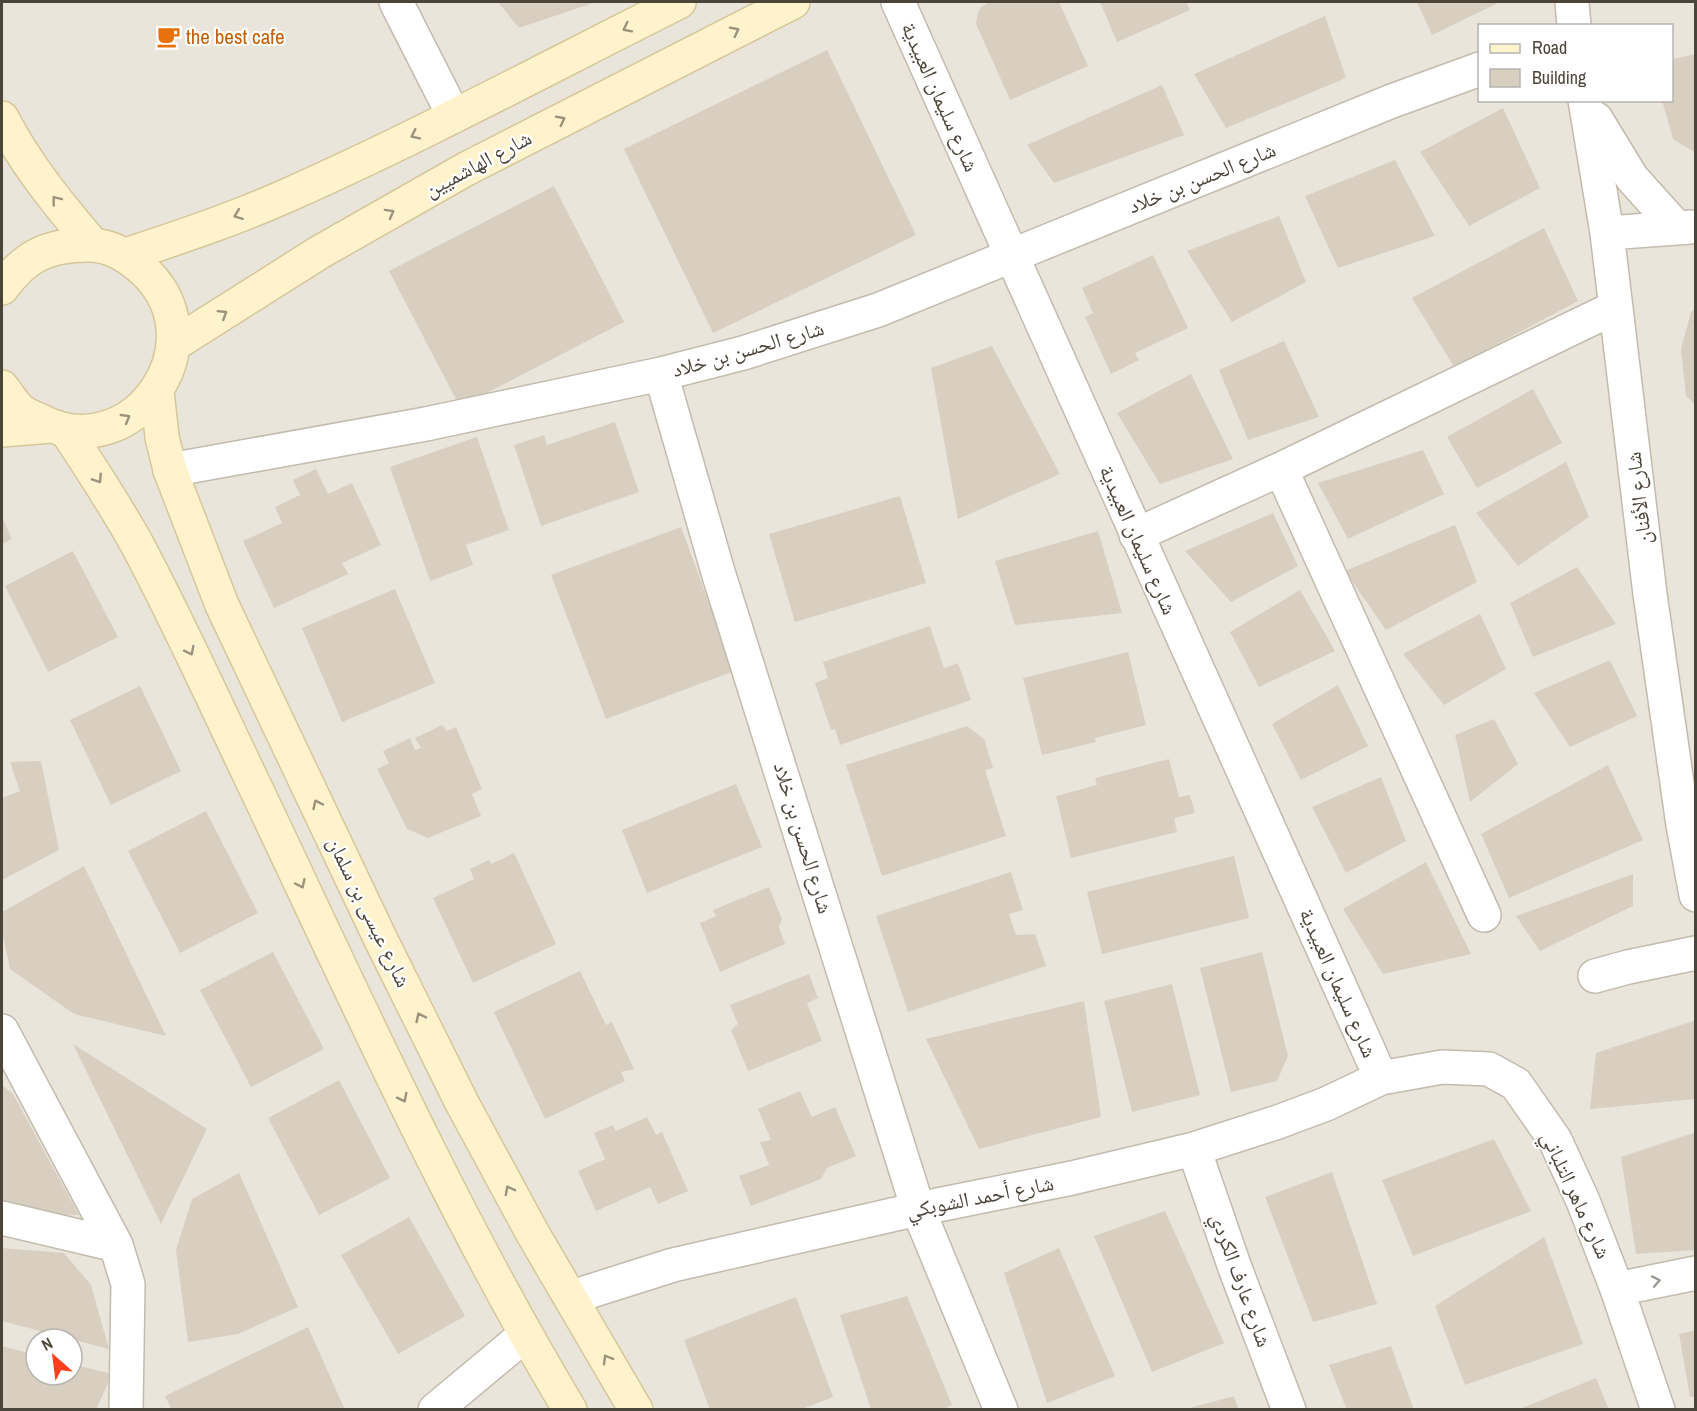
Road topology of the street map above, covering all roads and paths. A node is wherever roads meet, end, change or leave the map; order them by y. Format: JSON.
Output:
{"nodes":[{"id":1,"x":396,"y":2,"type":"edge"},
{"id":2,"x":679,"y":2,"type":"edge"},
{"id":3,"x":793,"y":2,"type":"edge"},
{"id":4,"x":898,"y":2,"type":"edge"},
{"id":5,"x":1572,"y":2,"type":"edge"},
{"id":6,"x":1574,"y":24,"type":"edge"},
{"id":7,"x":1478,"y":69,"type":"edge"},
{"id":8,"x":1587,"y":102,"type":"edge"},
{"id":9,"x":1588,"y":102,"type":"edge"},
{"id":10,"x":454,"y":116,"type":"junction"},
{"id":11,"x":2,"y":118,"type":"edge"},
{"id":12,"x":1686,"y":227,"type":"edge"},
{"id":13,"x":1607,"y":233,"type":"junction"},
{"id":14,"x":93,"y":245,"type":"junction"},
{"id":15,"x":126,"y":255,"type":"junction"},
{"id":16,"x":1011,"y":257,"type":"junction"},
{"id":17,"x":2,"y":288,"type":"edge"},
{"id":18,"x":1616,"y":307,"type":"junction"},
{"id":19,"x":174,"y":345,"type":"junction"},
{"id":20,"x":661,"y":374,"type":"junction"},
{"id":21,"x":2,"y":387,"type":"edge"},
{"id":22,"x":157,"y":391,"type":"junction"},
{"id":23,"x":58,"y":428,"type":"junction"},
{"id":24,"x":2,"y":430,"type":"edge"},
{"id":25,"x":1281,"y":469,"type":"junction"},
{"id":26,"x":170,"y":470,"type":"junction"},
{"id":27,"x":1136,"y":535,"type":"junction"},
{"id":28,"x":1695,"y":895,"type":"edge"},
{"id":29,"x":1484,"y":915,"type":"dead end"},
{"id":30,"x":1695,"y":953,"type":"edge"},
{"id":31,"x":1595,"y":976,"type":"dead end"},
{"id":32,"x":2,"y":1031,"type":"edge"},
{"id":33,"x":1381,"y":1078,"type":"junction"},
{"id":34,"x":1194,"y":1149,"type":"junction"},
{"id":35,"x":918,"y":1209,"type":"junction"},
{"id":36,"x":2,"y":1218,"type":"edge"},
{"id":37,"x":116,"y":1245,"type":"junction"},
{"id":38,"x":1695,"y":1273,"type":"edge"},
{"id":39,"x":1617,"y":1288,"type":"junction"},
{"id":40,"x":572,"y":1297,"type":"junction"},
{"id":41,"x":525,"y":1335,"type":"junction"},
{"id":42,"x":126,"y":1410,"type":"edge"},
{"id":43,"x":435,"y":1410,"type":"edge"},
{"id":44,"x":570,"y":1410,"type":"edge"},
{"id":45,"x":636,"y":1410,"type":"edge"},
{"id":46,"x":1002,"y":1410,"type":"edge"},
{"id":47,"x":1289,"y":1410,"type":"edge"},
{"id":48,"x":1658,"y":1410,"type":"edge"}],
"edges":[{"from":1,"to":10,"type":"street"},
{"from":2,"to":10,"type":"street","one_way":true},
{"from":19,"to":3,"type":"street","name":"شارع الهاشميين","one_way":true},
{"from":4,"to":16,"type":"street","name":"شارع سليمان العبيدية"},
{"from":5,"to":6,"type":"street"},
{"from":7,"to":16,"type":"street","name":"شارع الحسن بن خلاد"},
{"from":8,"to":13,"type":"street","name":"شارع الأفنان"},
{"from":9,"to":12,"type":"street"},
{"from":10,"to":15,"type":"street","one_way":true},
{"from":14,"to":11,"type":"street","one_way":true},
{"from":12,"to":13,"type":"street"},
{"from":13,"to":18,"type":"street","name":"شارع الأفنان"},
{"from":14,"to":15,"type":"street"},
{"from":14,"to":17,"type":"street"},
{"from":15,"to":19,"type":"street"},
{"from":16,"to":20,"type":"street","name":"شارع الحسن بن خلاد"},
{"from":16,"to":27,"type":"street","name":"شارع سليمان العبيدية"},
{"from":18,"to":25,"type":"street"},
{"from":18,"to":28,"type":"street","name":"شارع الأفنان"},
{"from":19,"to":22,"type":"street"},
{"from":20,"to":26,"type":"street"},
{"from":20,"to":35,"type":"street","name":"شارع الحسن بن خلاد"},
{"from":21,"to":23,"type":"street"},
{"from":23,"to":22,"type":"street","one_way":true},
{"from":22,"to":26,"type":"street","name":"شارع عيسى بن سلمان"},
{"from":23,"to":24,"type":"street"},
{"from":23,"to":41,"type":"street","one_way":true},
{"from":25,"to":27,"type":"street"},
{"from":25,"to":29,"type":"street"},
{"from":40,"to":26,"type":"street","name":"شارع عيسى بن سلمان","one_way":true},
{"from":27,"to":33,"type":"street","name":"شارع سليمان العبيدية"},
{"from":30,"to":31,"type":"street"},
{"from":32,"to":37,"type":"street"},
{"from":33,"to":34,"type":"street","name":"شارع أحمد الشوبكي"},
{"from":33,"to":39,"type":"street","name":"شارع ماهر التلباني"},
{"from":34,"to":35,"type":"street","name":"شارع أحمد الشوبكي"},
{"from":34,"to":47,"type":"street","name":"شارع عارف الكردي"},
{"from":35,"to":40,"type":"street","name":"شارع أحمد الشوبكي"},
{"from":35,"to":46,"type":"street"},
{"from":36,"to":37,"type":"street"},
{"from":37,"to":42,"type":"street"},
{"from":39,"to":38,"type":"street","one_way":true},
{"from":39,"to":48,"type":"street","name":"شارع ماهر التلباني"},
{"from":45,"to":40,"type":"street","name":"شارع عيسى بن سلمان","one_way":true},
{"from":41,"to":43,"type":"street"},
{"from":41,"to":44,"type":"street"}]}
